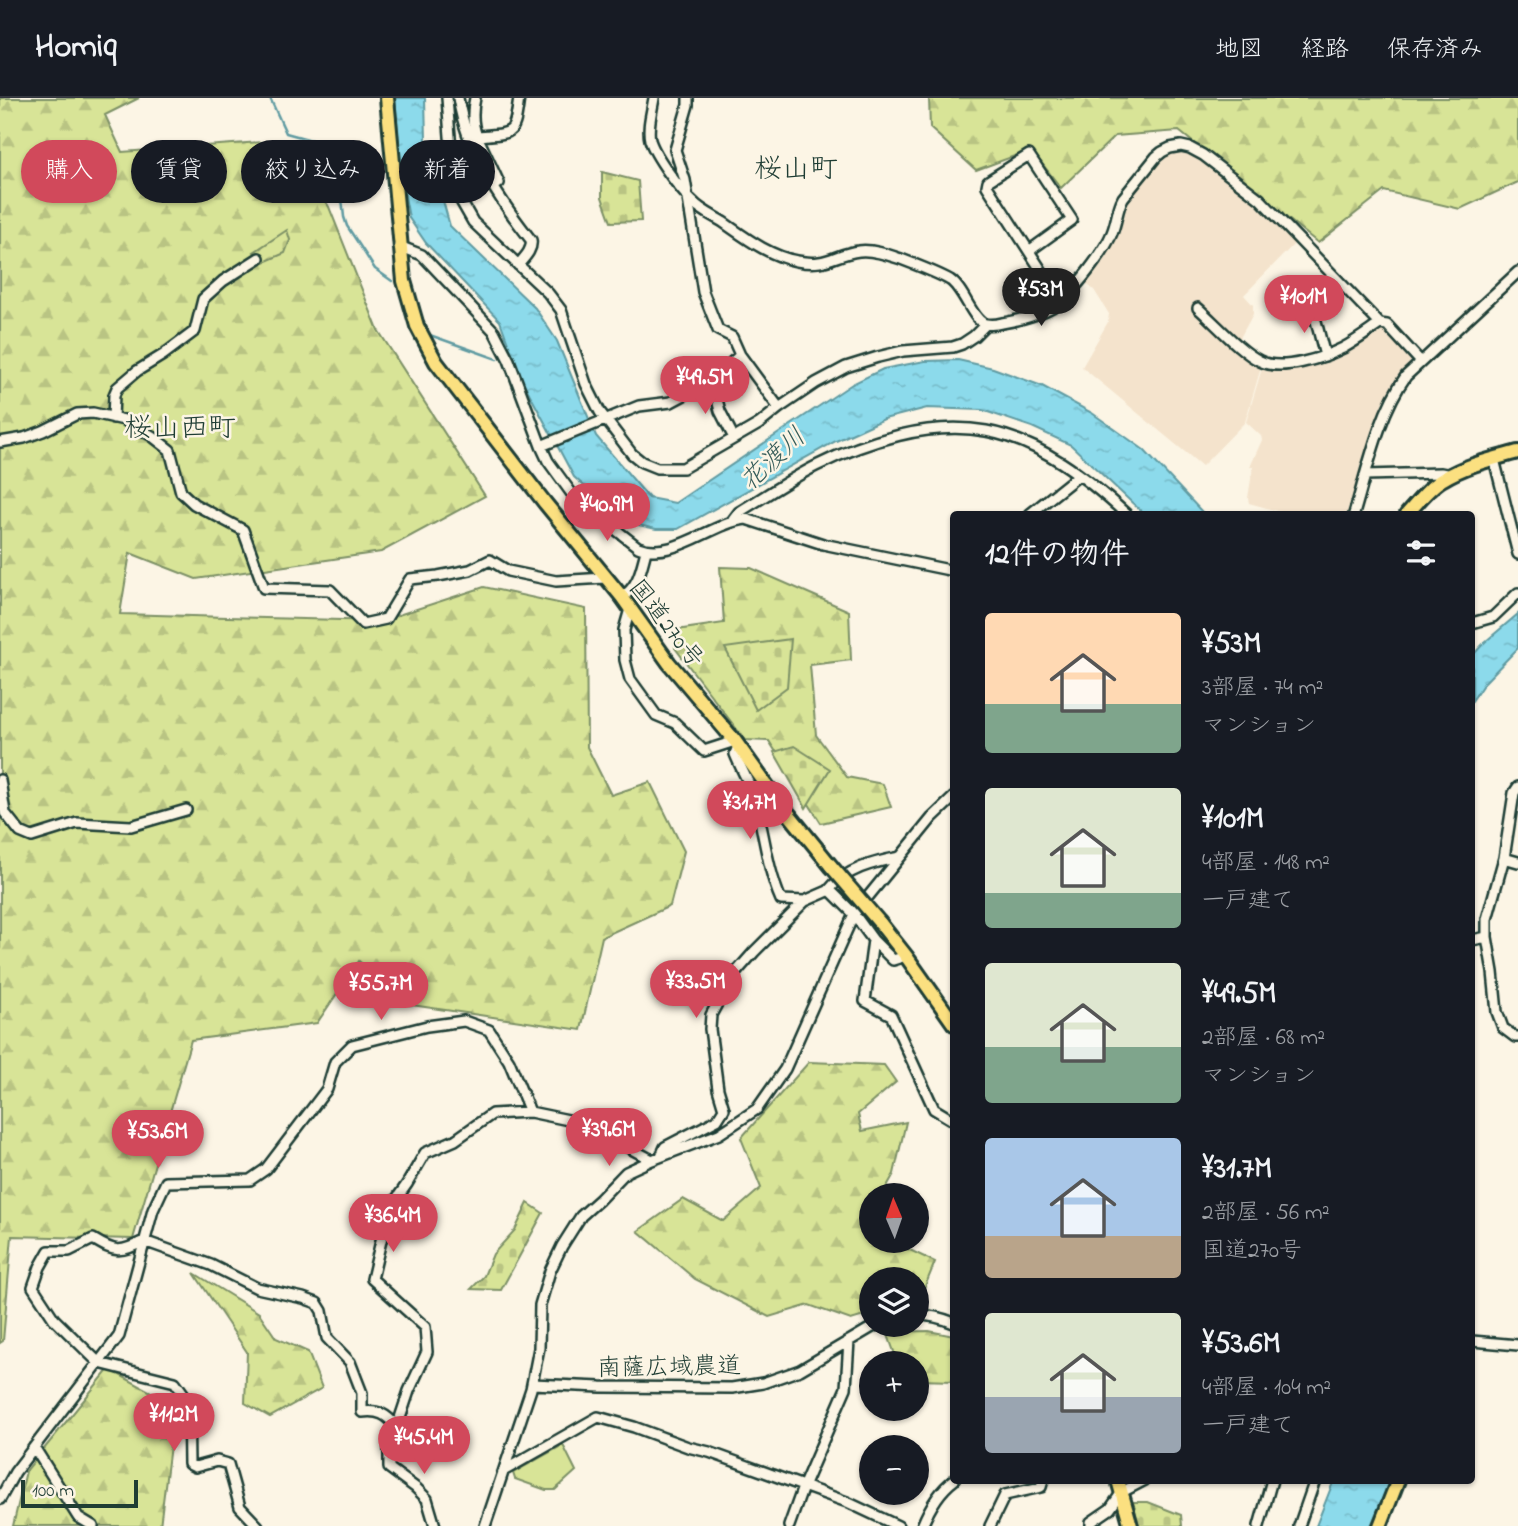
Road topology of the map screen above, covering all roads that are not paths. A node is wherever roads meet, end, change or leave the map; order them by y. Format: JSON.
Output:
{"nodes":[{"id":1,"x":387,"y":98,"type":"edge"},
{"id":2,"x":447,"y":98,"type":"edge"},
{"id":3,"x":458,"y":98,"type":"edge"},
{"id":4,"x":474,"y":98,"type":"edge"},
{"id":5,"x":519,"y":98,"type":"edge"},
{"id":6,"x":654,"y":98,"type":"edge"},
{"id":7,"x":688,"y":98,"type":"edge"},
{"id":8,"x":477,"y":136,"type":"junction"},
{"id":9,"x":470,"y":140,"type":"edge"},
{"id":10,"x":479,"y":140,"type":"edge"},
{"id":11,"x":495,"y":190,"type":"edge"},
{"id":12,"x":687,"y":195,"type":"junction"},
{"id":13,"x":399,"y":246,"type":"junction"},
{"id":14,"x":1029,"y":251,"type":"junction"},
{"id":15,"x":259,"y":258,"type":"dead end"},
{"id":16,"x":518,"y":265,"type":"junction"},
{"id":17,"x":1518,"y":272,"type":"edge"},
{"id":18,"x":1061,"y":301,"type":"junction"},
{"id":19,"x":1305,"y":305,"type":"dead end"},
{"id":20,"x":1198,"y":308,"type":"dead end"},
{"id":21,"x":986,"y":324,"type":"junction"},
{"id":22,"x":1380,"y":324,"type":"junction"},
{"id":23,"x":740,"y":355,"type":"junction"},
{"id":24,"x":1325,"y":356,"type":"junction"},
{"id":25,"x":1421,"y":362,"type":"junction"},
{"id":26,"x":712,"y":380,"type":"junction"},
{"id":27,"x":779,"y":408,"type":"junction"},
{"id":28,"x":113,"y":418,"type":"junction"},
{"id":29,"x":602,"y":422,"type":"junction"},
{"id":30,"x":734,"y":438,"type":"junction"},
{"id":31,"x":0,"y":442,"type":"edge"},
{"id":32,"x":545,"y":444,"type":"junction"},
{"id":33,"x":1518,"y":452,"type":"edge"},
{"id":34,"x":1494,"y":459,"type":"junction"},
{"id":35,"x":1079,"y":475,"type":"junction"},
{"id":36,"x":1365,"y":475,"type":"junction"},
{"id":37,"x":1451,"y":475,"type":"junction"},
{"id":38,"x":1034,"y":511,"type":"edge"},
{"id":39,"x":1122,"y":511,"type":"edge"},
{"id":40,"x":1355,"y":511,"type":"edge"},
{"id":41,"x":1410,"y":511,"type":"edge"},
{"id":42,"x":733,"y":520,"type":"junction"},
{"id":43,"x":646,"y":551,"type":"junction"},
{"id":44,"x":1518,"y":554,"type":"edge"},
{"id":45,"x":950,"y":570,"type":"edge"},
{"id":46,"x":605,"y":578,"type":"junction"},
{"id":47,"x":1518,"y":593,"type":"edge"},
{"id":48,"x":622,"y":597,"type":"junction"},
{"id":49,"x":630,"y":609,"type":"junction"},
{"id":50,"x":1475,"y":622,"type":"edge"},
{"id":51,"x":737,"y":744,"type":"junction"},
{"id":52,"x":0,"y":780,"type":"edge"},
{"id":53,"x":1518,"y":787,"type":"edge"},
{"id":54,"x":950,"y":801,"type":"edge"},
{"id":55,"x":186,"y":810,"type":"dead end"},
{"id":56,"x":900,"y":857,"type":"junction"},
{"id":57,"x":1504,"y":859,"type":"junction"},
{"id":58,"x":1518,"y":862,"type":"edge"},
{"id":59,"x":828,"y":891,"type":"junction"},
{"id":60,"x":806,"y":901,"type":"junction"},
{"id":61,"x":854,"y":914,"type":"junction"},
{"id":62,"x":1487,"y":937,"type":"junction"},
{"id":63,"x":1475,"y":939,"type":"edge"},
{"id":64,"x":873,"y":940,"type":"junction"},
{"id":65,"x":906,"y":956,"type":"junction"},
{"id":66,"x":950,"y":1018,"type":"edge"},
{"id":67,"x":1518,"y":1037,"type":"edge"},
{"id":68,"x":530,"y":1112,"type":"junction"},
{"id":69,"x":950,"y":1119,"type":"edge"},
{"id":70,"x":657,"y":1158,"type":"junction"},
{"id":71,"x":144,"y":1241,"type":"junction"},
{"id":72,"x":929,"y":1316,"type":"edge"},
{"id":73,"x":950,"y":1322,"type":"edge"},
{"id":74,"x":859,"y":1335,"type":"edge"},
{"id":75,"x":849,"y":1341,"type":"junction"},
{"id":76,"x":1475,"y":1341,"type":"edge"},
{"id":77,"x":1518,"y":1345,"type":"edge"},
{"id":78,"x":99,"y":1363,"type":"junction"},
{"id":79,"x":532,"y":1384,"type":"junction"},
{"id":80,"x":397,"y":1427,"type":"junction"},
{"id":81,"x":34,"y":1447,"type":"junction"},
{"id":82,"x":505,"y":1470,"type":"junction"},
{"id":83,"x":950,"y":1483,"type":"edge"},
{"id":84,"x":1042,"y":1484,"type":"edge"},
{"id":85,"x":1271,"y":1484,"type":"edge"},
{"id":86,"x":1314,"y":1484,"type":"edge"},
{"id":87,"x":1396,"y":1484,"type":"edge"},
{"id":88,"x":1120,"y":1486,"type":"edge"},
{"id":89,"x":803,"y":1487,"type":"junction"},
{"id":90,"x":0,"y":1499,"type":"edge"},
{"id":91,"x":93,"y":1526,"type":"edge"},
{"id":92,"x":258,"y":1526,"type":"edge"},
{"id":93,"x":435,"y":1526,"type":"edge"},
{"id":94,"x":485,"y":1526,"type":"edge"},
{"id":95,"x":789,"y":1526,"type":"edge"},
{"id":96,"x":898,"y":1526,"type":"edge"},
{"id":97,"x":922,"y":1526,"type":"edge"},
{"id":98,"x":990,"y":1526,"type":"edge"},
{"id":99,"x":1091,"y":1526,"type":"edge"},
{"id":100,"x":1131,"y":1526,"type":"edge"},
{"id":101,"x":1259,"y":1526,"type":"edge"},
{"id":102,"x":1299,"y":1526,"type":"edge"},
{"id":103,"x":1380,"y":1526,"type":"edge"}],
"edges":[{"from":1,"to":13,"type":"highway","name":"国道270号"},
{"from":2,"to":16,"type":"street"},
{"from":3,"to":9,"type":"street"},
{"from":4,"to":8,"type":"street"},
{"from":5,"to":8,"type":"street"},
{"from":6,"to":12,"type":"street"},
{"from":7,"to":12,"type":"street"},
{"from":8,"to":10,"type":"street"},
{"from":11,"to":16,"type":"street"},
{"from":12,"to":21,"type":"street"},
{"from":12,"to":23,"type":"street"},
{"from":13,"to":32,"type":"street"},
{"from":13,"to":46,"type":"highway","name":"国道270号"},
{"from":14,"to":14,"type":"street"},
{"from":14,"to":18,"type":"street"},
{"from":15,"to":28,"type":"street"},
{"from":16,"to":29,"type":"street"},
{"from":17,"to":25,"type":"street"},
{"from":18,"to":21,"type":"street"},
{"from":18,"to":22,"type":"street"},
{"from":19,"to":24,"type":"street"},
{"from":20,"to":24,"type":"street"},
{"from":21,"to":27,"type":"street"},
{"from":22,"to":24,"type":"street"},
{"from":22,"to":25,"type":"street"},
{"from":23,"to":26,"type":"street"},
{"from":23,"to":27,"type":"street"},
{"from":25,"to":36,"type":"street"},
{"from":26,"to":29,"type":"street"},
{"from":26,"to":30,"type":"street"},
{"from":27,"to":30,"type":"street"},
{"from":28,"to":31,"type":"street"},
{"from":28,"to":46,"type":"street"},
{"from":29,"to":30,"type":"street"},
{"from":29,"to":32,"type":"street"},
{"from":32,"to":43,"type":"street"},
{"from":33,"to":34,"type":"highway"},
{"from":34,"to":37,"type":"highway"},
{"from":34,"to":44,"type":"street"},
{"from":35,"to":38,"type":"street"},
{"from":35,"to":39,"type":"street"},
{"from":35,"to":42,"type":"street"},
{"from":36,"to":37,"type":"street"},
{"from":36,"to":40,"type":"street"},
{"from":37,"to":41,"type":"highway"},
{"from":42,"to":43,"type":"street"},
{"from":42,"to":45,"type":"street"},
{"from":43,"to":48,"type":"street"},
{"from":46,"to":48,"type":"highway","name":"国道270号"},
{"from":47,"to":50,"type":"street"},
{"from":48,"to":49,"type":"highway","name":"国道270号"},
{"from":49,"to":51,"type":"highway","name":"国道270号"},
{"from":49,"to":51,"type":"street"},
{"from":51,"to":60,"type":"street"},
{"from":51,"to":65,"type":"highway","name":"国道270号","bridge":true},
{"from":52,"to":55,"type":"street"},
{"from":53,"to":57,"type":"street"},
{"from":54,"to":56,"type":"street"},
{"from":56,"to":59,"type":"street"},
{"from":56,"to":61,"type":"street"},
{"from":57,"to":58,"type":"street"},
{"from":57,"to":62,"type":"street"},
{"from":59,"to":60,"type":"street"},
{"from":59,"to":61,"type":"street"},
{"from":60,"to":70,"type":"street"},
{"from":61,"to":64,"type":"street"},
{"from":61,"to":70,"type":"street"},
{"from":62,"to":63,"type":"street"},
{"from":62,"to":67,"type":"street"},
{"from":64,"to":65,"type":"street"},
{"from":64,"to":69,"type":"street"},
{"from":65,"to":66,"type":"highway","name":"国道270号"},
{"from":68,"to":70,"type":"street"},
{"from":68,"to":71,"type":"street"},
{"from":68,"to":80,"type":"street"},
{"from":70,"to":79,"type":"street"},
{"from":71,"to":78,"type":"street"},
{"from":71,"to":78,"type":"street"},
{"from":71,"to":80,"type":"street"},
{"from":72,"to":73,"type":"street"},
{"from":74,"to":75,"type":"street","name":"南薩広域農道"},
{"from":75,"to":79,"type":"street","name":"南薩広域農道"},
{"from":75,"to":89,"type":"street"},
{"from":76,"to":77,"type":"street"},
{"from":78,"to":81,"type":"street"},
{"from":78,"to":92,"type":"street"},
{"from":79,"to":82,"type":"street"},
{"from":80,"to":93,"type":"street"},
{"from":81,"to":90,"type":"street"},
{"from":81,"to":91,"type":"street"},
{"from":82,"to":89,"type":"street"},
{"from":82,"to":94,"type":"street"},
{"from":83,"to":97,"type":"street"},
{"from":84,"to":98,"type":"street"},
{"from":85,"to":101,"type":"street"},
{"from":86,"to":102,"type":"street"},
{"from":87,"to":103,"type":"highway"},
{"from":88,"to":99,"type":"street"},
{"from":88,"to":100,"type":"highway"},
{"from":89,"to":95,"type":"street"},
{"from":89,"to":96,"type":"street"}]}
